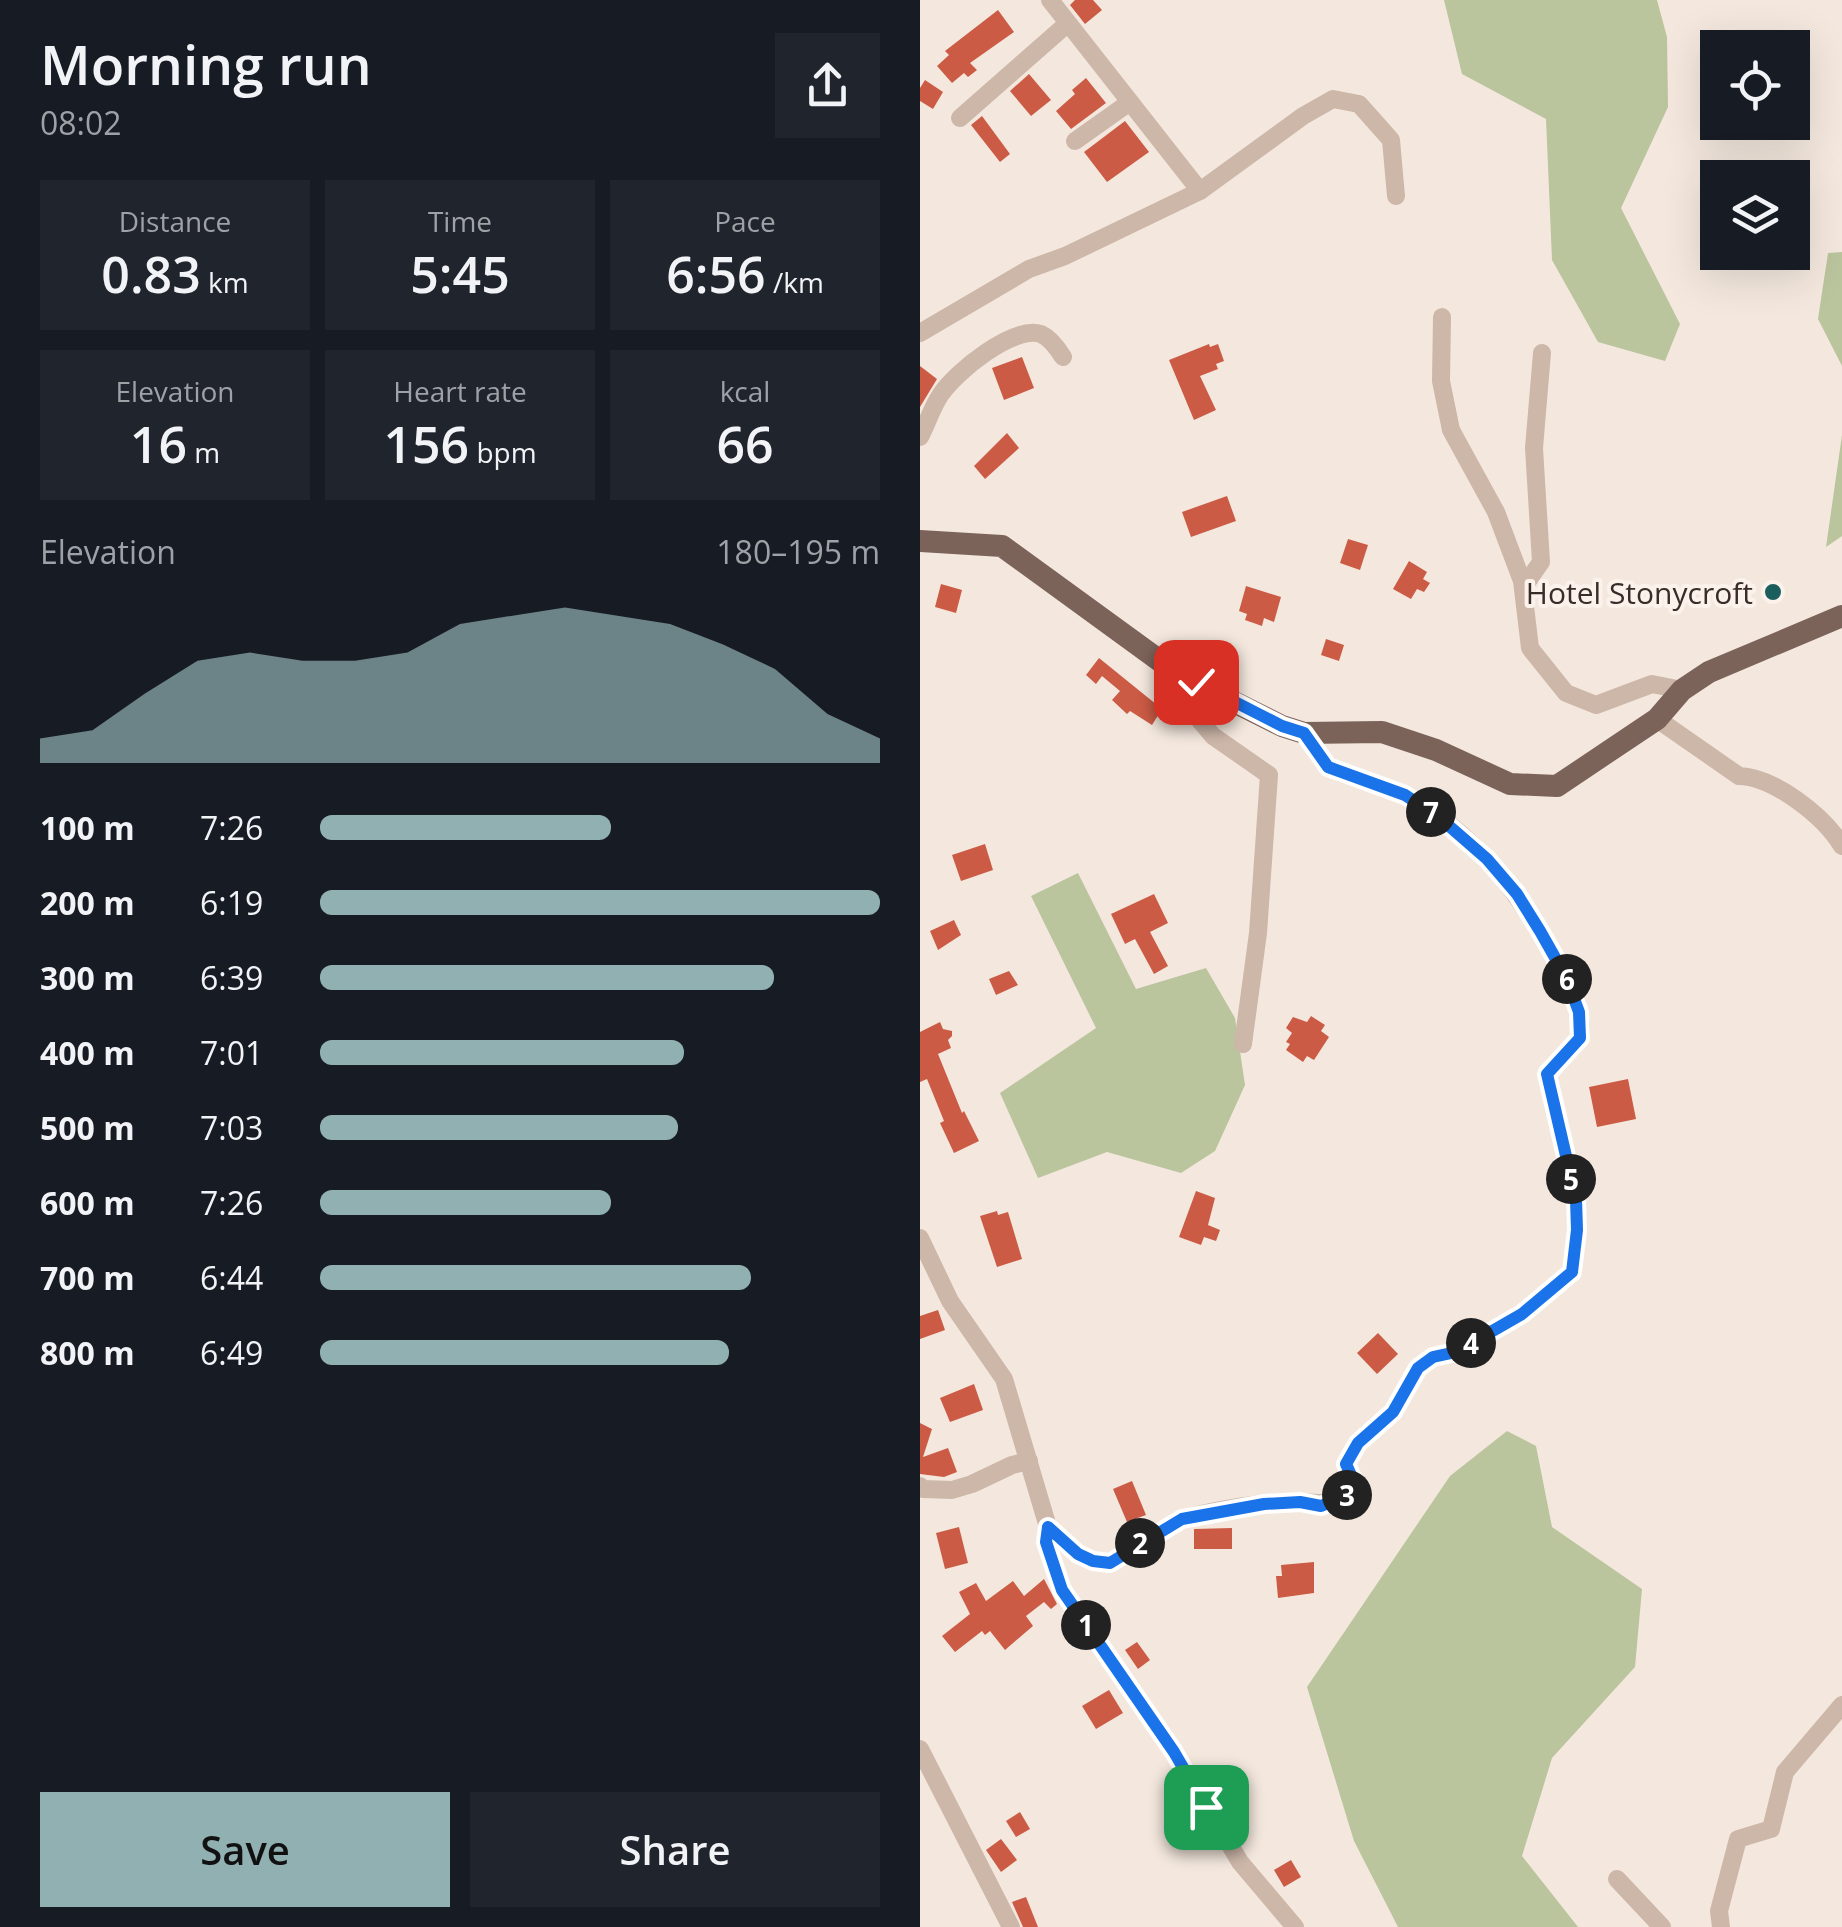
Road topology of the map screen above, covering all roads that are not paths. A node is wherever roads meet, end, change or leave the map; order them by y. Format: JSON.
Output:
{"nodes":[{"id":1,"x":1050,"y":0,"type":"edge"},
{"id":2,"x":1066,"y":24,"type":"junction"},
{"id":3,"x":1130,"y":102,"type":"junction"},
{"id":4,"x":960,"y":118,"type":"dead end"},
{"id":5,"x":1075,"y":141,"type":"dead end"},
{"id":6,"x":1200,"y":191,"type":"junction"},
{"id":7,"x":1396,"y":196,"type":"dead end"},
{"id":8,"x":1442,"y":316,"type":"dead end"},
{"id":9,"x":920,"y":333,"type":"edge"},
{"id":10,"x":1542,"y":353,"type":"dead end"},
{"id":11,"x":1062,"y":357,"type":"dead end"},
{"id":12,"x":920,"y":438,"type":"edge"},
{"id":13,"x":922,"y":537,"type":"edge"},
{"id":14,"x":1523,"y":588,"type":"junction"},
{"id":15,"x":1842,"y":616,"type":"edge"},
{"id":16,"x":1178,"y":674,"type":"junction"},
{"id":17,"x":1682,"y":690,"type":"junction"},
{"id":18,"x":1658,"y":720,"type":"junction"},
{"id":19,"x":1304,"y":733,"type":"junction"},
{"id":20,"x":1842,"y":846,"type":"edge"},
{"id":21,"x":1243,"y":1044,"type":"dead end"},
{"id":22,"x":920,"y":1238,"type":"edge"},
{"id":23,"x":1029,"y":1461,"type":"junction"},
{"id":24,"x":920,"y":1486,"type":"edge"},
{"id":25,"x":1048,"y":1527,"type":"junction"},
{"id":26,"x":1842,"y":1705,"type":"edge"},
{"id":27,"x":920,"y":1749,"type":"edge"},
{"id":28,"x":1616,"y":1879,"type":"dead end"},
{"id":29,"x":1011,"y":1927,"type":"edge"},
{"id":30,"x":1295,"y":1927,"type":"edge"},
{"id":31,"x":1662,"y":1927,"type":"edge"},
{"id":32,"x":1721,"y":1927,"type":"edge"}],
"edges":[{"from":1,"to":2,"type":"street"},
{"from":2,"to":3,"type":"street"},
{"from":2,"to":4,"type":"street"},
{"from":3,"to":5,"type":"street"},
{"from":3,"to":6,"type":"street"},
{"from":6,"to":7,"type":"street"},
{"from":6,"to":9,"type":"street"},
{"from":8,"to":14,"type":"street"},
{"from":10,"to":14,"type":"street"},
{"from":11,"to":12,"type":"street"},
{"from":13,"to":16,"type":"main road"},
{"from":14,"to":17,"type":"street"},
{"from":15,"to":17,"type":"main road"},
{"from":16,"to":19,"type":"main road"},
{"from":16,"to":21,"type":"street"},
{"from":17,"to":18,"type":"main road"},
{"from":18,"to":19,"type":"main road"},
{"from":18,"to":20,"type":"street"},
{"from":19,"to":25,"type":"street"},
{"from":22,"to":23,"type":"street"},
{"from":23,"to":24,"type":"street"},
{"from":23,"to":25,"type":"street"},
{"from":25,"to":30,"type":"street"},
{"from":26,"to":32,"type":"street"},
{"from":27,"to":29,"type":"street"},
{"from":28,"to":31,"type":"street"}]}
